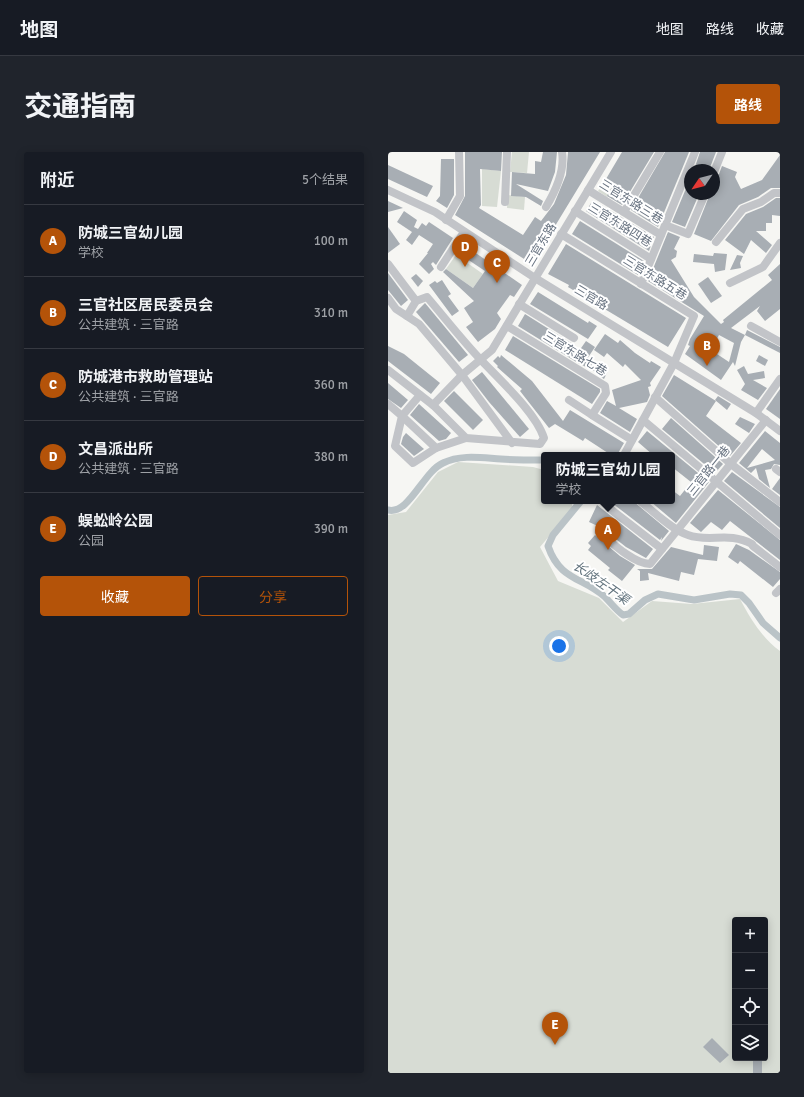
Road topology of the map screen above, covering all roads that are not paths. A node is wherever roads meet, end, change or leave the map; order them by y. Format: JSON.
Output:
{"nodes":[{"id":1,"x":459,"y":152,"type":"edge"},
{"id":2,"x":507,"y":152,"type":"edge"},
{"id":3,"x":562,"y":152,"type":"edge"},
{"id":4,"x":611,"y":152,"type":"edge"},
{"id":5,"x":660,"y":152,"type":"edge"},
{"id":6,"x":695,"y":152,"type":"edge"},
{"id":7,"x":722,"y":152,"type":"edge"},
{"id":8,"x":717,"y":164,"type":"edge"},
{"id":9,"x":388,"y":190,"type":"edge"},
{"id":10,"x":588,"y":190,"type":"junction"},
{"id":11,"x":780,"y":193,"type":"edge"},
{"id":12,"x":702,"y":200,"type":"edge"},
{"id":13,"x":505,"y":202,"type":"dead end"},
{"id":14,"x":546,"y":207,"type":"dead end"},
{"id":15,"x":575,"y":212,"type":"junction"},
{"id":16,"x":624,"y":212,"type":"junction"},
{"id":17,"x":446,"y":220,"type":"junction"},
{"id":18,"x":665,"y":225,"type":"junction"},
{"id":19,"x":464,"y":232,"type":"junction"},
{"id":20,"x":561,"y":234,"type":"junction"},
{"id":21,"x":661,"y":235,"type":"junction"},
{"id":22,"x":716,"y":242,"type":"dead end"},
{"id":23,"x":780,"y":244,"type":"edge"},
{"id":24,"x":651,"y":259,"type":"junction"},
{"id":25,"x":388,"y":264,"type":"edge"},
{"id":26,"x":440,"y":266,"type":"dead end"},
{"id":27,"x":535,"y":278,"type":"junction"},
{"id":28,"x":730,"y":283,"type":"dead end"},
{"id":29,"x":641,"y":284,"type":"junction"},
{"id":30,"x":388,"y":298,"type":"edge"},
{"id":31,"x":416,"y":301,"type":"junction"},
{"id":32,"x":519,"y":304,"type":"junction"},
{"id":33,"x":407,"y":316,"type":"junction"},
{"id":34,"x":507,"y":326,"type":"junction"},
{"id":35,"x":751,"y":326,"type":"dead end"},
{"id":36,"x":574,"y":338,"type":"dead end"},
{"id":37,"x":780,"y":342,"type":"edge"},
{"id":38,"x":480,"y":360,"type":"junction"},
{"id":39,"x":674,"y":363,"type":"junction"},
{"id":40,"x":388,"y":370,"type":"edge"},
{"id":41,"x":462,"y":375,"type":"junction"},
{"id":42,"x":780,"y":379,"type":"edge"},
{"id":43,"x":420,"y":395,"type":"junction"},
{"id":44,"x":655,"y":397,"type":"junction"},
{"id":45,"x":569,"y":400,"type":"dead end"},
{"id":46,"x":388,"y":404,"type":"edge"},
{"id":47,"x":433,"y":405,"type":"junction"},
{"id":48,"x":756,"y":413,"type":"junction"},
{"id":49,"x":592,"y":415,"type":"junction"},
{"id":50,"x":402,"y":416,"type":"junction"},
{"id":51,"x":643,"y":420,"type":"junction"},
{"id":52,"x":766,"y":420,"type":"junction"},
{"id":53,"x":780,"y":431,"type":"edge"},
{"id":54,"x":466,"y":438,"type":"junction"},
{"id":55,"x":632,"y":440,"type":"junction"},
{"id":56,"x":512,"y":443,"type":"junction"},
{"id":57,"x":436,"y":448,"type":"junction"},
{"id":58,"x":626,"y":452,"type":"edge"},
{"id":59,"x":731,"y":464,"type":"junction"},
{"id":60,"x":716,"y":482,"type":"junction"},
{"id":61,"x":780,"y":502,"type":"edge"},
{"id":62,"x":644,"y":504,"type":"edge"},
{"id":63,"x":609,"y":508,"type":"dead end"},
{"id":64,"x":678,"y":530,"type":"junction"},
{"id":65,"x":599,"y":532,"type":"dead end"},
{"id":66,"x":780,"y":535,"type":"edge"},
{"id":67,"x":662,"y":550,"type":"junction"},
{"id":68,"x":780,"y":567,"type":"edge"}],
"edges":[{"from":1,"to":17,"type":"street"},
{"from":2,"to":13,"type":"street"},
{"from":3,"to":14,"type":"street"},
{"from":4,"to":10,"type":"street","name":"三官东路"},
{"from":5,"to":16,"type":"street"},
{"from":6,"to":18,"type":"street"},
{"from":7,"to":8,"type":"street"},
{"from":9,"to":17,"type":"street","name":"三官路"},
{"from":10,"to":15,"type":"street","name":"三官东路"},
{"from":10,"to":16,"type":"street","name":"三官东路三巷"},
{"from":11,"to":22,"type":"street"},
{"from":12,"to":18,"type":"street"},
{"from":15,"to":20,"type":"street","name":"三官东路"},
{"from":15,"to":24,"type":"street","name":"三官东路四巷"},
{"from":16,"to":21,"type":"street","name":"三官东路三巷"},
{"from":17,"to":19,"type":"street","name":"三官路"},
{"from":18,"to":21,"type":"street"},
{"from":19,"to":26,"type":"street"},
{"from":19,"to":27,"type":"street","name":"三官路"},
{"from":20,"to":27,"type":"street","name":"三官东路"},
{"from":20,"to":29,"type":"street","name":"三官东路五巷"},
{"from":21,"to":24,"type":"street"},
{"from":23,"to":28,"type":"street"},
{"from":24,"to":29,"type":"street"},
{"from":25,"to":31,"type":"street"},
{"from":27,"to":32,"type":"street","name":"三官东路"},
{"from":27,"to":39,"type":"street","name":"三官路"},
{"from":29,"to":39,"type":"street","name":"三官东路五巷"},
{"from":30,"to":33,"type":"street"},
{"from":31,"to":33,"type":"street"},
{"from":31,"to":38,"type":"street"},
{"from":32,"to":34,"type":"street","name":"三官东路"},
{"from":32,"to":36,"type":"street"},
{"from":33,"to":41,"type":"street"},
{"from":34,"to":38,"type":"street","name":"三官东路"},
{"from":34,"to":49,"type":"street","name":"三官东路七巷"},
{"from":35,"to":37,"type":"street"},
{"from":38,"to":41,"type":"street","name":"三官东路"},
{"from":38,"to":56,"type":"street"},
{"from":39,"to":44,"type":"street"},
{"from":39,"to":48,"type":"street","name":"三官路"},
{"from":40,"to":43,"type":"street"},
{"from":41,"to":47,"type":"street","name":"三官东路"},
{"from":41,"to":56,"type":"street"},
{"from":42,"to":48,"type":"street"},
{"from":43,"to":47,"type":"street"},
{"from":43,"to":50,"type":"street"},
{"from":44,"to":51,"type":"street"},
{"from":44,"to":59,"type":"street"},
{"from":45,"to":49,"type":"street"},
{"from":46,"to":50,"type":"street"},
{"from":47,"to":54,"type":"street"},
{"from":48,"to":52,"type":"street","name":"三官路"},
{"from":49,"to":55,"type":"street"},
{"from":50,"to":57,"type":"street"},
{"from":50,"to":57,"type":"street"},
{"from":51,"to":55,"type":"street"},
{"from":51,"to":60,"type":"street"},
{"from":52,"to":53,"type":"street","name":"三官路"},
{"from":52,"to":59,"type":"street","name":"三官路一巷"},
{"from":54,"to":56,"type":"street"},
{"from":54,"to":57,"type":"street"},
{"from":55,"to":58,"type":"street"},
{"from":59,"to":60,"type":"street","name":"三官路一巷"},
{"from":59,"to":61,"type":"street"},
{"from":60,"to":64,"type":"street","name":"三官路一巷"},
{"from":60,"to":66,"type":"street"},
{"from":62,"to":64,"type":"street"},
{"from":63,"to":67,"type":"street"},
{"from":64,"to":67,"type":"street","name":"三官路一巷"},
{"from":64,"to":68,"type":"street"},
{"from":65,"to":67,"type":"street","name":"三官路一巷"}]}
